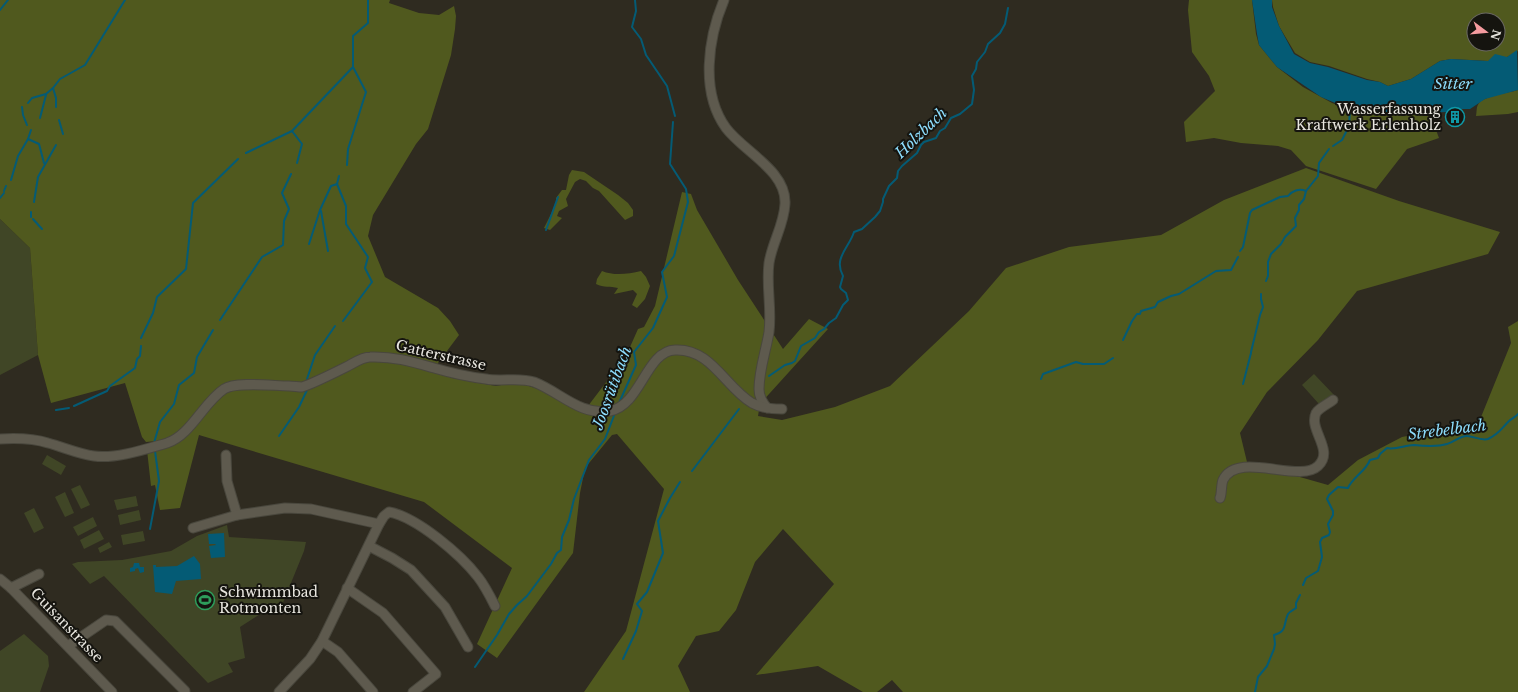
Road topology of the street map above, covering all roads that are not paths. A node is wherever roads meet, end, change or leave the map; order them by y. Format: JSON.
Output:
{"nodes":[{"id":1,"x":724,"y":0,"type":"edge"},
{"id":2,"x":1333,"y":400,"type":"dead end"},
{"id":3,"x":767,"y":408,"type":"junction"},
{"id":4,"x":782,"y":409,"type":"dead end"},
{"id":5,"x":0,"y":439,"type":"edge"},
{"id":6,"x":226,"y":455,"type":"dead end"},
{"id":7,"x":1220,"y":498,"type":"dead end"},
{"id":8,"x":237,"y":515,"type":"junction"},
{"id":9,"x":379,"y":524,"type":"junction"},
{"id":10,"x":193,"y":528,"type":"dead end"},
{"id":11,"x":369,"y":546,"type":"junction"},
{"id":12,"x":39,"y":574,"type":"dead end"},
{"id":13,"x":0,"y":579,"type":"edge"},
{"id":14,"x":11,"y":588,"type":"junction"},
{"id":15,"x":347,"y":588,"type":"junction"},
{"id":16,"x":495,"y":606,"type":"dead end"},
{"id":17,"x":322,"y":641,"type":"junction"},
{"id":18,"x":68,"y":646,"type":"junction"},
{"id":19,"x":468,"y":647,"type":"dead end"},
{"id":20,"x":185,"y":691,"type":"dead end"},
{"id":21,"x":112,"y":692,"type":"edge"},
{"id":22,"x":279,"y":692,"type":"edge"},
{"id":23,"x":373,"y":692,"type":"edge"},
{"id":24,"x":413,"y":692,"type":"edge"}],
"edges":[{"from":1,"to":3,"type":"street"},
{"from":2,"to":7,"type":"street"},
{"from":3,"to":4,"type":"street","name":"Gatterstrasse"},
{"from":3,"to":5,"type":"street","name":"Gatterstrasse"},
{"from":6,"to":8,"type":"street"},
{"from":8,"to":9,"type":"street"},
{"from":8,"to":10,"type":"street"},
{"from":9,"to":11,"type":"street"},
{"from":9,"to":16,"type":"street"},
{"from":11,"to":15,"type":"street"},
{"from":11,"to":19,"type":"street"},
{"from":12,"to":14,"type":"street"},
{"from":13,"to":14,"type":"street","name":"Guisanstrasse"},
{"from":14,"to":18,"type":"street","name":"Guisanstrasse"},
{"from":15,"to":17,"type":"street"},
{"from":15,"to":24,"type":"street"},
{"from":17,"to":22,"type":"street"},
{"from":17,"to":23,"type":"street"},
{"from":18,"to":20,"type":"street"},
{"from":18,"to":21,"type":"street","name":"Guisanstrasse"}]}
